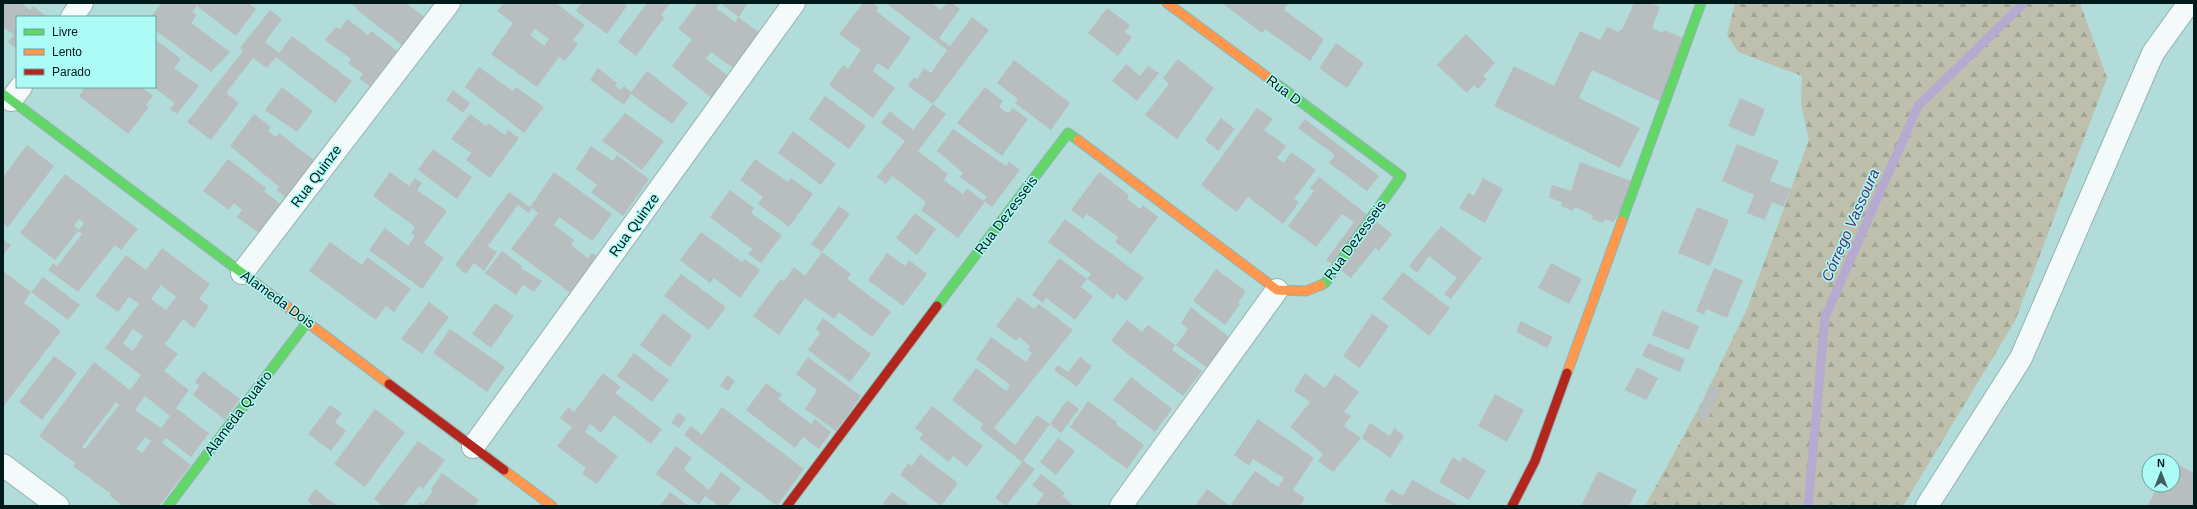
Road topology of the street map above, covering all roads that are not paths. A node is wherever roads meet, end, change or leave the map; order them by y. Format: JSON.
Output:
{"nodes":[{"id":1,"x":82,"y":3,"type":"edge"},
{"id":2,"x":449,"y":3,"type":"edge"},
{"id":3,"x":794,"y":3,"type":"edge"},
{"id":4,"x":1167,"y":3,"type":"edge"},
{"id":5,"x":1701,"y":3,"type":"edge"},
{"id":6,"x":2189,"y":3,"type":"edge"},
{"id":7,"x":73,"y":16,"type":"edge"},
{"id":8,"x":12,"y":94,"type":"edge"},
{"id":9,"x":1400,"y":176,"type":"joint"},
{"id":10,"x":242,"y":273,"type":"junction"},
{"id":11,"x":1277,"y":290,"type":"junction"},
{"id":12,"x":308,"y":321,"type":"junction"},
{"id":13,"x":474,"y":447,"type":"junction"},
{"id":14,"x":3,"y":465,"type":"edge"},
{"id":15,"x":58,"y":506,"type":"edge"},
{"id":16,"x":168,"y":506,"type":"edge"},
{"id":17,"x":552,"y":506,"type":"edge"},
{"id":18,"x":787,"y":506,"type":"edge"},
{"id":19,"x":1121,"y":506,"type":"edge"},
{"id":20,"x":1512,"y":506,"type":"edge"},
{"id":21,"x":1927,"y":506,"type":"edge"}],
"edges":[{"from":1,"to":7,"type":"street"},
{"from":2,"to":10,"type":"street","name":"Rua Quinze"},
{"from":3,"to":13,"type":"street","name":"Rua Quinze"},
{"from":4,"to":9,"type":"street","name":"Rua D"},
{"from":5,"to":20,"type":"street"},
{"from":6,"to":21,"type":"street"},
{"from":8,"to":10,"type":"street","name":"Alameda Dois"},
{"from":9,"to":11,"type":"street","name":"Rua Dezesseis"},
{"from":10,"to":12,"type":"street","name":"Alameda Dois"},
{"from":11,"to":18,"type":"street","name":"Rua Dezesseis"},
{"from":11,"to":19,"type":"street"},
{"from":12,"to":13,"type":"street","name":"Alameda Dois"},
{"from":12,"to":16,"type":"street","name":"Alameda Quatro"},
{"from":13,"to":17,"type":"street","name":"Alameda Dois"},
{"from":14,"to":15,"type":"street"}]}
